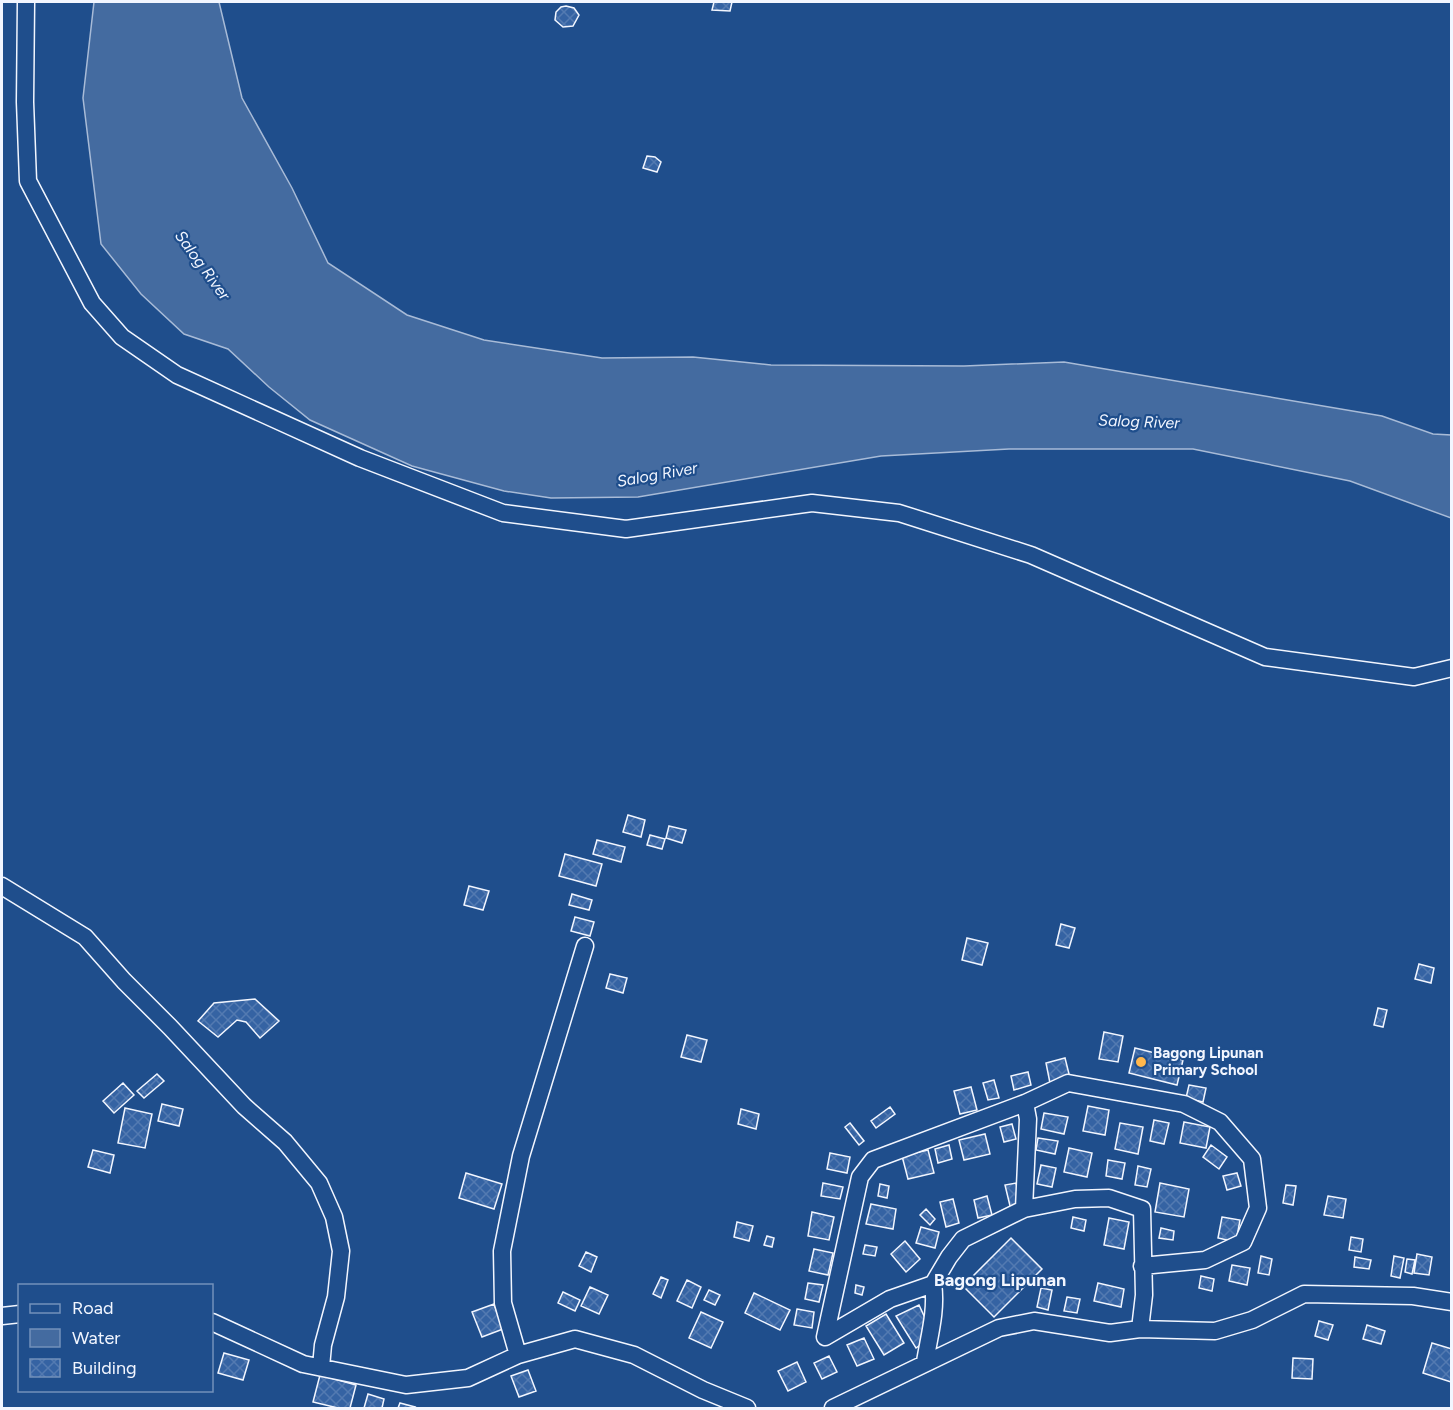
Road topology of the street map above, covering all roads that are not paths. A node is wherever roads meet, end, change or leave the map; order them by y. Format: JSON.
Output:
{"nodes":[{"id":1,"x":26,"y":2,"type":"edge"},
{"id":2,"x":1452,"y":668,"type":"edge"},
{"id":3,"x":2,"y":886,"type":"edge"},
{"id":4,"x":585,"y":946,"type":"dead end"},
{"id":5,"x":1025,"y":1103,"type":"junction"},
{"id":6,"x":1024,"y":1209,"type":"junction"},
{"id":7,"x":1142,"y":1266,"type":"junction"},
{"id":8,"x":933,"y":1284,"type":"junction"},
{"id":9,"x":1452,"y":1302,"type":"edge"},
{"id":10,"x":18,"y":1314,"type":"edge"},
{"id":11,"x":2,"y":1316,"type":"edge"},
{"id":12,"x":213,"y":1322,"type":"edge"},
{"id":13,"x":1140,"y":1329,"type":"junction"},
{"id":14,"x":518,"y":1355,"type":"junction"},
{"id":15,"x":925,"y":1362,"type":"junction"},
{"id":16,"x":321,"y":1367,"type":"junction"},
{"id":17,"x":747,"y":1408,"type":"edge"},
{"id":18,"x":833,"y":1408,"type":"edge"}],
"edges":[{"from":1,"to":2,"type":"street"},
{"from":3,"to":16,"type":"street"},
{"from":4,"to":14,"type":"street"},
{"from":5,"to":6,"type":"street"},
{"from":5,"to":7,"type":"street"},
{"from":5,"to":8,"type":"street"},
{"from":6,"to":7,"type":"street"},
{"from":6,"to":8,"type":"street"},
{"from":7,"to":13,"type":"street"},
{"from":8,"to":15,"type":"street"},
{"from":9,"to":13,"type":"street"},
{"from":10,"to":11,"type":"street"},
{"from":12,"to":16,"type":"street"},
{"from":13,"to":15,"type":"street"},
{"from":14,"to":16,"type":"street"},
{"from":14,"to":17,"type":"street"},
{"from":15,"to":18,"type":"street"}]}
